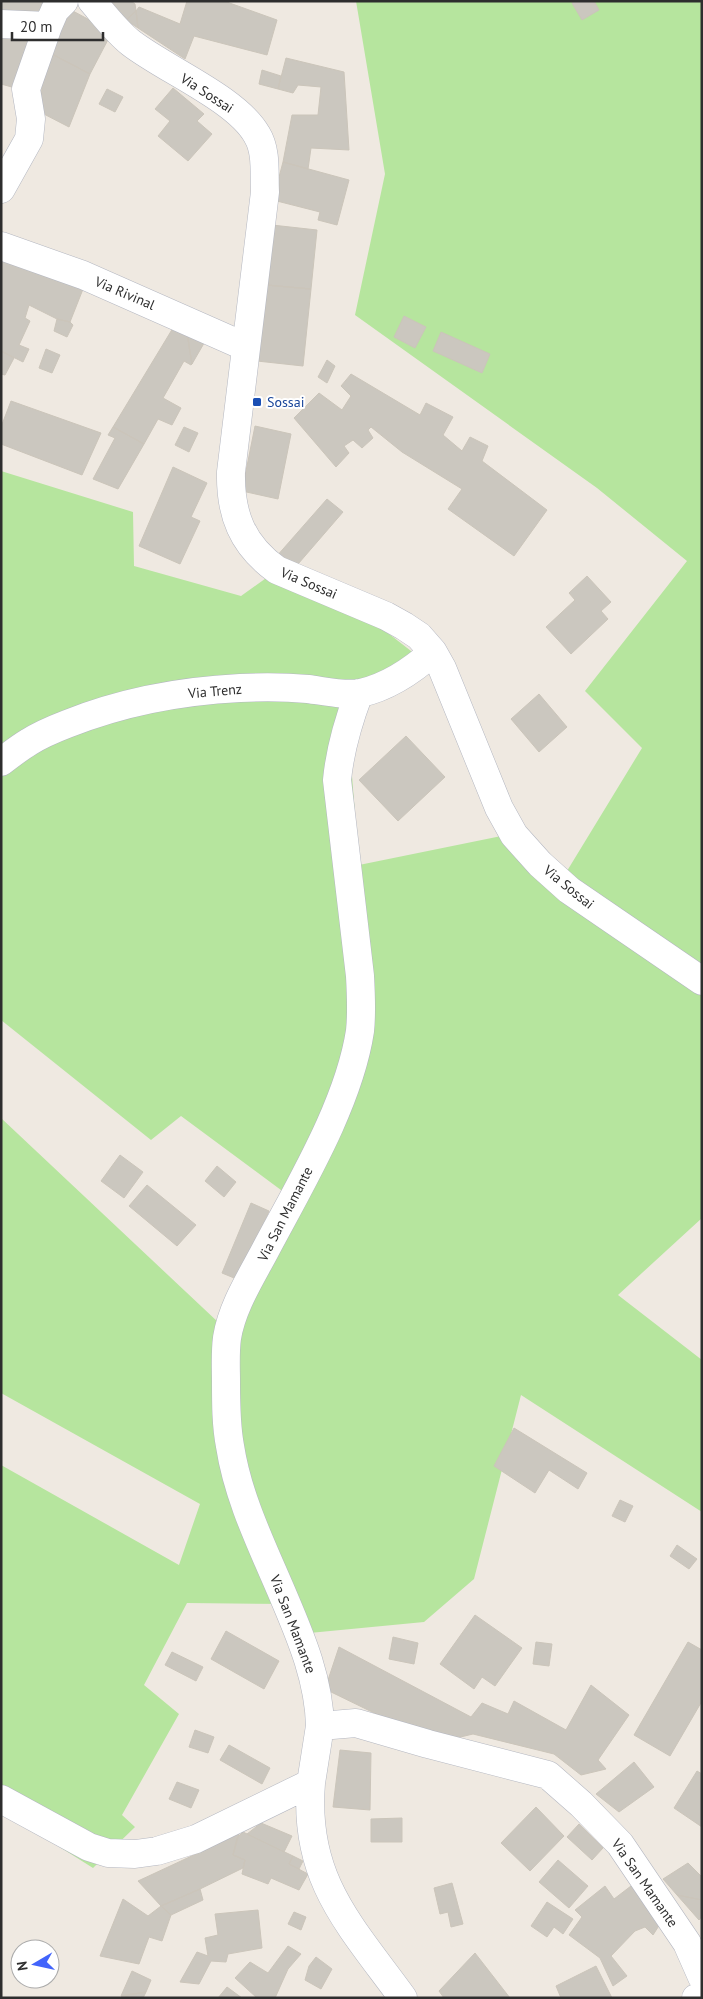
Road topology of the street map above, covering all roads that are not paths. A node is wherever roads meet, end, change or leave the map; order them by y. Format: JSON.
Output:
{"nodes":[{"id":1,"x":64,"y":1,"type":"edge"},
{"id":2,"x":92,"y":1,"type":"edge"},
{"id":3,"x":1,"y":24,"type":"edge"},
{"id":4,"x":48,"y":26,"type":"junction"},
{"id":5,"x":1,"y":189,"type":"edge"},
{"id":6,"x":1,"y":246,"type":"edge"},
{"id":7,"x":246,"y":347,"type":"junction"},
{"id":8,"x":433,"y":652,"type":"junction"},
{"id":9,"x":359,"y":693,"type":"junction"},
{"id":10,"x":1,"y":762,"type":"edge"},
{"id":11,"x":702,"y":981,"type":"edge"},
{"id":12,"x":320,"y":1726,"type":"junction"},
{"id":13,"x":311,"y":1783,"type":"junction"},
{"id":14,"x":1,"y":1799,"type":"edge"},
{"id":15,"x":702,"y":1977,"type":"edge"},
{"id":16,"x":702,"y":1997,"type":"edge"},
{"id":17,"x":403,"y":1998,"type":"edge"},
{"id":18,"x":696,"y":1998,"type":"edge"}],
"edges":[{"from":1,"to":4,"type":"street"},
{"from":2,"to":7,"type":"street","name":"Via Sossai"},
{"from":3,"to":4,"type":"street"},
{"from":4,"to":5,"type":"street"},
{"from":6,"to":7,"type":"street","name":"Via Rivinal"},
{"from":7,"to":8,"type":"street","name":"Via Sossai"},
{"from":8,"to":9,"type":"street","name":"Via Trenz"},
{"from":8,"to":11,"type":"street","name":"Via Sossai"},
{"from":9,"to":10,"type":"street","name":"Via Trenz"},
{"from":9,"to":12,"type":"street","name":"Via San Mamante"},
{"from":12,"to":13,"type":"street","name":"Via San Mamante"},
{"from":12,"to":15,"type":"street","name":"Via San Mamante"},
{"from":13,"to":14,"type":"street"},
{"from":13,"to":17,"type":"street","name":"Via San Mamante"},
{"from":16,"to":18,"type":"street"}]}
